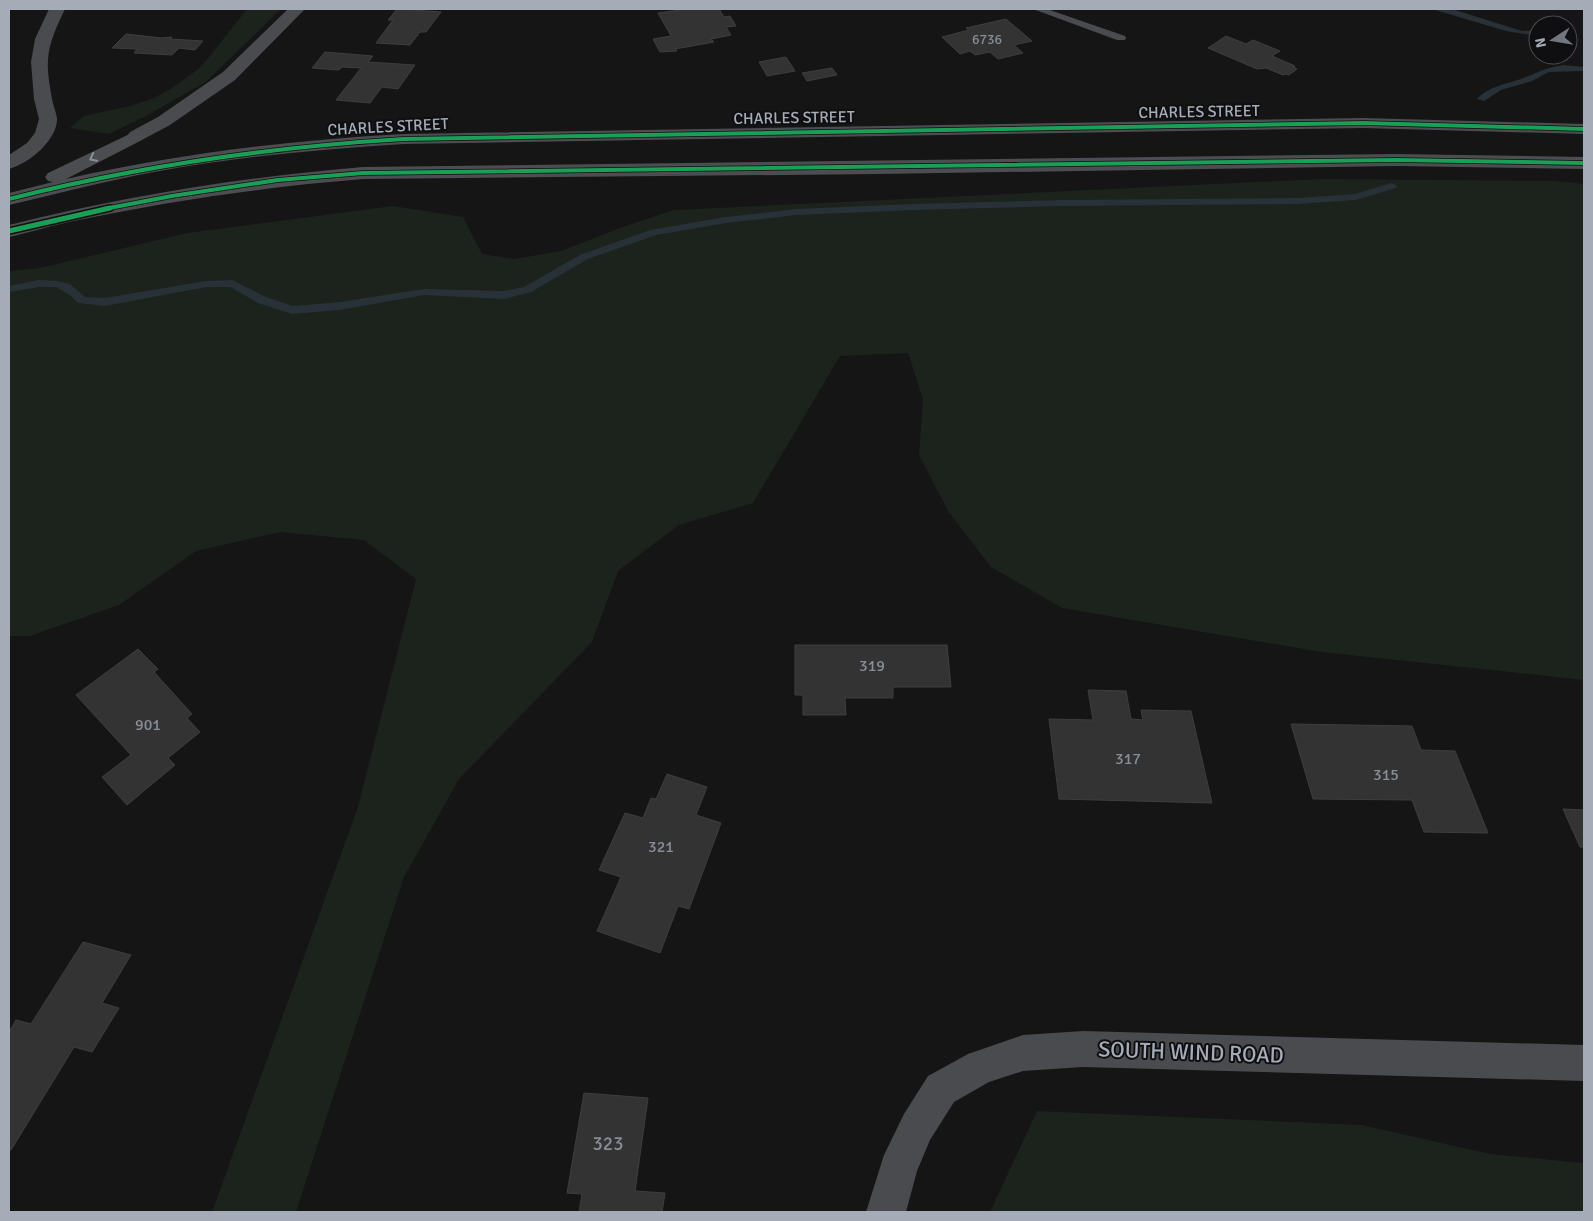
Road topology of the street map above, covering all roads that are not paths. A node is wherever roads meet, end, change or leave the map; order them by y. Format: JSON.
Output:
{"nodes":[{"id":1,"x":57,"y":9,"type":"edge"},
{"id":2,"x":297,"y":9,"type":"edge"},
{"id":3,"x":1038,"y":9,"type":"edge"},
{"id":4,"x":1121,"y":38,"type":"dead end"},
{"id":5,"x":1584,"y":129,"type":"edge"},
{"id":6,"x":136,"y":136,"type":"junction"},
{"id":7,"x":9,"y":163,"type":"edge"},
{"id":8,"x":1584,"y":164,"type":"edge"},
{"id":9,"x":126,"y":171,"type":"junction"},
{"id":10,"x":12,"y":198,"type":"edge"},
{"id":11,"x":9,"y":231,"type":"edge"},
{"id":12,"x":1584,"y":1062,"type":"edge"},
{"id":13,"x":886,"y":1212,"type":"edge"}],
"edges":[{"from":1,"to":7,"type":"street"},
{"from":2,"to":6,"type":"street"},
{"from":3,"to":4,"type":"lane"},
{"from":5,"to":9,"type":"main road","name":"CHARLES STREET"},
{"from":6,"to":9,"type":"main road"},
{"from":6,"to":10,"type":"main road","one_way":true},
{"from":8,"to":11,"type":"main road"},
{"from":9,"to":10,"type":"main road","name":"CHARLES STREET"},
{"from":12,"to":13,"type":"street","name":"SOUTH WIND ROAD"}]}
